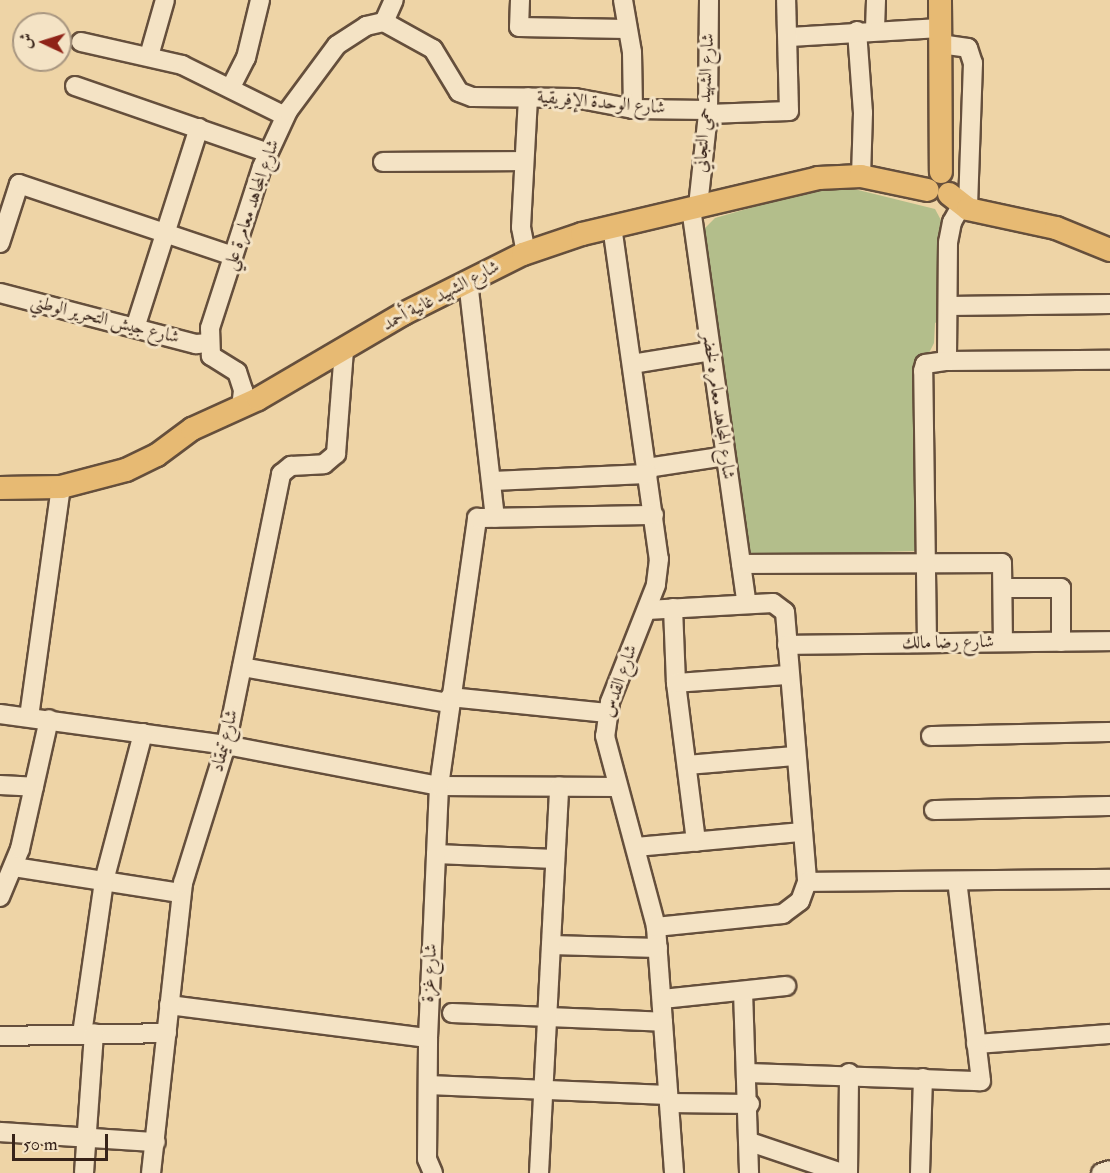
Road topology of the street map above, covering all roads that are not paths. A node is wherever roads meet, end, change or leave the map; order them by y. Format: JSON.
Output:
{"nodes":[{"id":1,"x":165,"y":0,"type":"edge"},
{"id":2,"x":260,"y":0,"type":"edge"},
{"id":3,"x":394,"y":0,"type":"edge"},
{"id":4,"x":520,"y":0,"type":"edge"},
{"id":5,"x":623,"y":0,"type":"edge"},
{"id":6,"x":709,"y":0,"type":"edge"},
{"id":7,"x":786,"y":0,"type":"edge"},
{"id":8,"x":876,"y":0,"type":"edge"},
{"id":9,"x":940,"y":0,"type":"edge"},
{"id":10,"x":384,"y":22,"type":"junction"},
{"id":11,"x":626,"y":29,"type":"junction"},
{"id":12,"x":866,"y":30,"type":"junction"},
{"id":13,"x":940,"y":36,"type":"junction"},
{"id":14,"x":790,"y":37,"type":"junction"},
{"id":15,"x":81,"y":42,"type":"dead end"},
{"id":16,"x":149,"y":57,"type":"junction"},
{"id":17,"x":75,"y":86,"type":"dead end"},
{"id":18,"x":231,"y":87,"type":"junction"},
{"id":19,"x":528,"y":97,"type":"junction"},
{"id":20,"x":633,"y":109,"type":"junction"},
{"id":21,"x":708,"y":112,"type":"junction"},
{"id":22,"x":285,"y":116,"type":"junction"},
{"id":23,"x":199,"y":128,"type":"junction"},
{"id":24,"x":268,"y":153,"type":"junction"},
{"id":25,"x":524,"y":161,"type":"junction"},
{"id":26,"x":383,"y":162,"type":"dead end"},
{"id":27,"x":861,"y":176,"type":"junction"},
{"id":28,"x":940,"y":191,"type":"junction"},
{"id":29,"x":695,"y":207,"type":"junction"},
{"id":30,"x":612,"y":226,"type":"junction"},
{"id":31,"x":167,"y":234,"type":"junction"},
{"id":32,"x":0,"y":243,"type":"edge"},
{"id":33,"x":1110,"y":250,"type":"edge"},
{"id":34,"x":526,"y":253,"type":"junction"},
{"id":35,"x":233,"y":256,"type":"junction"},
{"id":36,"x":468,"y":281,"type":"junction"},
{"id":37,"x":0,"y":293,"type":"edge"},
{"id":38,"x":1110,"y":303,"type":"edge"},
{"id":39,"x":948,"y":306,"type":"junction"},
{"id":40,"x":135,"y":328,"type":"junction"},
{"id":41,"x":209,"y":343,"type":"junction"},
{"id":42,"x":344,"y":350,"type":"junction"},
{"id":43,"x":711,"y":351,"type":"junction"},
{"id":44,"x":1110,"y":360,"type":"edge"},
{"id":45,"x":947,"y":361,"type":"junction"},
{"id":46,"x":632,"y":364,"type":"junction"},
{"id":47,"x":241,"y":407,"type":"junction"},
{"id":48,"x":725,"y":456,"type":"junction"},
{"id":49,"x":647,"y":471,"type":"junction"},
{"id":50,"x":491,"y":481,"type":"junction"},
{"id":51,"x":0,"y":488,"type":"edge"},
{"id":52,"x":61,"y":488,"type":"junction"},
{"id":53,"x":654,"y":515,"type":"junction"},
{"id":54,"x":495,"y":517,"type":"junction"},
{"id":55,"x":926,"y":563,"type":"junction"},
{"id":56,"x":741,"y":564,"type":"junction"},
{"id":57,"x":1003,"y":588,"type":"junction"},
{"id":58,"x":747,"y":604,"type":"junction"},
{"id":59,"x":672,"y":608,"type":"junction"},
{"id":60,"x":646,"y":610,"type":"junction"},
{"id":61,"x":1110,"y":641,"type":"edge"},
{"id":62,"x":1004,"y":642,"type":"junction"},
{"id":63,"x":1061,"y":642,"type":"junction"},
{"id":64,"x":927,"y":643,"type":"junction"},
{"id":65,"x":787,"y":645,"type":"junction"},
{"id":66,"x":242,"y":667,"type":"junction"},
{"id":67,"x":788,"y":675,"type":"junction"},
{"id":68,"x":676,"y":684,"type":"junction"},
{"id":69,"x":449,"y":700,"type":"junction"},
{"id":70,"x":607,"y":713,"type":"junction"},
{"id":71,"x":0,"y":714,"type":"edge"},
{"id":72,"x":29,"y":717,"type":"junction"},
{"id":73,"x":49,"y":719,"type":"junction"},
{"id":74,"x":1110,"y":732,"type":"edge"},
{"id":75,"x":143,"y":733,"type":"junction"},
{"id":76,"x":931,"y":736,"type":"dead end"},
{"id":77,"x":226,"y":745,"type":"junction"},
{"id":78,"x":795,"y":756,"type":"junction"},
{"id":79,"x":687,"y":765,"type":"junction"},
{"id":80,"x":0,"y":785,"type":"edge"},
{"id":81,"x":439,"y":786,"type":"junction"},
{"id":82,"x":34,"y":787,"type":"junction"},
{"id":83,"x":559,"y":787,"type":"junction"},
{"id":84,"x":617,"y":787,"type":"junction"},
{"id":85,"x":1110,"y":806,"type":"edge"},
{"id":86,"x":934,"y":810,"type":"dead end"},
{"id":87,"x":802,"y":832,"type":"junction"},
{"id":88,"x":696,"y":842,"type":"junction"},
{"id":89,"x":636,"y":847,"type":"junction"},
{"id":90,"x":436,"y":854,"type":"junction"},
{"id":91,"x":555,"y":859,"type":"junction"},
{"id":92,"x":10,"y":861,"type":"edge"},
{"id":93,"x":1110,"y":879,"type":"edge"},
{"id":94,"x":104,"y":881,"type":"junction"},
{"id":95,"x":957,"y":881,"type":"junction"},
{"id":96,"x":807,"y":882,"type":"junction"},
{"id":97,"x":180,"y":893,"type":"junction"},
{"id":98,"x":0,"y":897,"type":"edge"},
{"id":99,"x":656,"y":927,"type":"junction"},
{"id":100,"x":551,"y":945,"type":"junction"},
{"id":101,"x":658,"y":948,"type":"junction"},
{"id":102,"x":786,"y":986,"type":"dead end"},
{"id":103,"x":743,"y":990,"type":"junction"},
{"id":104,"x":662,"y":999,"type":"junction"},
{"id":105,"x":169,"y":1005,"type":"junction"},
{"id":106,"x":452,"y":1013,"type":"dead end"},
{"id":107,"x":547,"y":1017,"type":"junction"},
{"id":108,"x":663,"y":1022,"type":"junction"},
{"id":109,"x":167,"y":1033,"type":"junction"},
{"id":110,"x":88,"y":1034,"type":"junction"},
{"id":111,"x":1110,"y":1034,"type":"edge"},
{"id":112,"x":0,"y":1036,"type":"edge"},
{"id":113,"x":428,"y":1038,"type":"junction"},
{"id":114,"x":976,"y":1044,"type":"junction"},
{"id":115,"x":748,"y":1073,"type":"junction"},
{"id":116,"x":849,"y":1073,"type":"junction"},
{"id":117,"x":922,"y":1078,"type":"junction"},
{"id":118,"x":428,"y":1085,"type":"junction"},
{"id":119,"x":543,"y":1090,"type":"junction"},
{"id":120,"x":669,"y":1099,"type":"junction"},
{"id":121,"x":750,"y":1104,"type":"junction"},
{"id":122,"x":0,"y":1132,"type":"edge"},
{"id":123,"x":87,"y":1137,"type":"junction"},
{"id":124,"x":156,"y":1142,"type":"junction"},
{"id":125,"x":750,"y":1142,"type":"junction"},
{"id":126,"x":429,"y":1168,"type":"edge"},
{"id":127,"x":1110,"y":1170,"type":"edge"},
{"id":128,"x":84,"y":1173,"type":"edge"},
{"id":129,"x":151,"y":1173,"type":"edge"},
{"id":130,"x":539,"y":1173,"type":"edge"},
{"id":131,"x":674,"y":1173,"type":"edge"},
{"id":132,"x":749,"y":1173,"type":"edge"},
{"id":133,"x":842,"y":1173,"type":"edge"},
{"id":134,"x":848,"y":1173,"type":"edge"},
{"id":135,"x":920,"y":1173,"type":"edge"},
{"id":136,"x":1101,"y":1173,"type":"edge"}],
"edges":[{"from":1,"to":16,"type":"street"},
{"from":2,"to":18,"type":"street"},
{"from":3,"to":10,"type":"street"},
{"from":4,"to":11,"type":"street"},
{"from":5,"to":11,"type":"street"},
{"from":6,"to":21,"type":"street","name":"شارع الشهيد حمي التجاني"},
{"from":7,"to":14,"type":"street"},
{"from":8,"to":12,"type":"street"},
{"from":9,"to":13,"type":"main road"},
{"from":10,"to":19,"type":"street","name":"شارع الوحدة الإفريقية"},
{"from":10,"to":22,"type":"street","name":"شارع المجاهد معامرة علي"},
{"from":11,"to":20,"type":"street"},
{"from":12,"to":13,"type":"street"},
{"from":12,"to":14,"type":"street"},
{"from":12,"to":27,"type":"street"},
{"from":13,"to":28,"type":"main road"},
{"from":13,"to":28,"type":"street"},
{"from":14,"to":21,"type":"street","name":"شارع الوحدة الإفريقية"},
{"from":15,"to":16,"type":"street"},
{"from":16,"to":18,"type":"street"},
{"from":17,"to":23,"type":"street"},
{"from":18,"to":22,"type":"street"},
{"from":19,"to":20,"type":"street","name":"شارع الوحدة الإفريقية"},
{"from":19,"to":25,"type":"street"},
{"from":20,"to":21,"type":"street","name":"شارع الوحدة الإفريقية"},
{"from":21,"to":29,"type":"street","name":"شارع الشهيد حمي التجاني"},
{"from":22,"to":24,"type":"street","name":"شارع المجاهد معامرة علي"},
{"from":23,"to":24,"type":"street"},
{"from":23,"to":31,"type":"street"},
{"from":24,"to":35,"type":"street","name":"شارع المجاهد معامرة علي"},
{"from":25,"to":26,"type":"street"},
{"from":25,"to":34,"type":"street"},
{"from":27,"to":28,"type":"main road","name":"شارع الشهيد غانية أحمد"},
{"from":27,"to":29,"type":"main road","name":"شارع الشهيد غانية أحمد"},
{"from":28,"to":33,"type":"main road","name":"شارع الشهيد غانية أحمد"},
{"from":28,"to":39,"type":"street"},
{"from":29,"to":30,"type":"main road","name":"شارع الشهيد غانية أحمد"},
{"from":29,"to":43,"type":"street","name":"شارع المجاهد معامره لخضر"},
{"from":30,"to":34,"type":"main road","name":"شارع الشهيد غانية أحمد"},
{"from":30,"to":46,"type":"street","name":"شارع القدس"},
{"from":31,"to":32,"type":"street"},
{"from":31,"to":35,"type":"street"},
{"from":31,"to":40,"type":"street"},
{"from":34,"to":36,"type":"main road","name":"شارع الشهيد غانية أحمد"},
{"from":35,"to":41,"type":"street","name":"شارع المجاهد معامرة علي"},
{"from":36,"to":42,"type":"main road","name":"شارع الشهيد غانية أحمد"},
{"from":36,"to":50,"type":"street"},
{"from":37,"to":40,"type":"street","name":"شارع جيش التحرير الوطني"},
{"from":38,"to":39,"type":"street"},
{"from":39,"to":45,"type":"street"},
{"from":40,"to":41,"type":"street","name":"شارع جيش التحرير الوطني"},
{"from":41,"to":47,"type":"street"},
{"from":42,"to":47,"type":"main road","name":"شارع الشهيد غانية أحمد"},
{"from":42,"to":66,"type":"street","name":"شارع تيمقاد"},
{"from":43,"to":46,"type":"street"},
{"from":43,"to":48,"type":"street","name":"شارع المجاهد معامره لخضر"},
{"from":44,"to":45,"type":"street"},
{"from":45,"to":55,"type":"street"},
{"from":46,"to":49,"type":"street","name":"شارع القدس"},
{"from":47,"to":52,"type":"main road","name":"شارع الشهيد غانية أحمد"},
{"from":48,"to":49,"type":"street"},
{"from":48,"to":56,"type":"street","name":"شارع المجاهد معامره لخضر"},
{"from":49,"to":50,"type":"street"},
{"from":49,"to":53,"type":"street","name":"شارع القدس"},
{"from":50,"to":54,"type":"street"},
{"from":51,"to":52,"type":"main road","name":"شارع الشهيد غانية أحمد"},
{"from":52,"to":72,"type":"street"},
{"from":53,"to":54,"type":"street"},
{"from":53,"to":60,"type":"street","name":"شارع القدس"},
{"from":54,"to":69,"type":"street","name":"شارع غزة"},
{"from":55,"to":56,"type":"street"},
{"from":55,"to":57,"type":"street"},
{"from":55,"to":64,"type":"street"},
{"from":56,"to":58,"type":"street","name":"شارع المجاهد معامره لخضر"},
{"from":57,"to":62,"type":"street"},
{"from":57,"to":63,"type":"street"},
{"from":58,"to":59,"type":"street"},
{"from":58,"to":65,"type":"street"},
{"from":59,"to":60,"type":"street"},
{"from":59,"to":68,"type":"street"},
{"from":60,"to":70,"type":"street","name":"شارع القدس"},
{"from":61,"to":63,"type":"street","name":"شارع رضا مالك"},
{"from":62,"to":63,"type":"street","name":"شارع رضا مالك"},
{"from":62,"to":64,"type":"street","name":"شارع رضا مالك"},
{"from":64,"to":65,"type":"street","name":"شارع رضا مالك"},
{"from":65,"to":67,"type":"street"},
{"from":66,"to":69,"type":"street"},
{"from":66,"to":77,"type":"street","name":"شارع تيمقاد"},
{"from":67,"to":68,"type":"street"},
{"from":67,"to":78,"type":"street"},
{"from":68,"to":79,"type":"street"},
{"from":69,"to":70,"type":"street"},
{"from":69,"to":81,"type":"street","name":"شارع غزة"},
{"from":70,"to":84,"type":"street","name":"شارع القدس"},
{"from":71,"to":72,"type":"street"},
{"from":72,"to":73,"type":"street"},
{"from":73,"to":75,"type":"street"},
{"from":73,"to":82,"type":"street"},
{"from":74,"to":76,"type":"street"},
{"from":75,"to":77,"type":"street"},
{"from":75,"to":94,"type":"street"},
{"from":77,"to":81,"type":"street"},
{"from":77,"to":97,"type":"street","name":"شارع تيمقاد"},
{"from":78,"to":79,"type":"street"},
{"from":78,"to":87,"type":"street"},
{"from":79,"to":88,"type":"street"},
{"from":80,"to":82,"type":"street"},
{"from":81,"to":83,"type":"street"},
{"from":81,"to":90,"type":"street","name":"شارع غزة"},
{"from":82,"to":92,"type":"street"},
{"from":83,"to":84,"type":"street"},
{"from":83,"to":91,"type":"street"},
{"from":84,"to":89,"type":"street","name":"شارع القدس"},
{"from":85,"to":86,"type":"street"},
{"from":87,"to":88,"type":"street"},
{"from":87,"to":96,"type":"street"},
{"from":88,"to":89,"type":"street"},
{"from":89,"to":99,"type":"street","name":"شارع القدس"},
{"from":90,"to":91,"type":"street"},
{"from":90,"to":113,"type":"street","name":"شارع غزة"},
{"from":91,"to":100,"type":"street"},
{"from":92,"to":94,"type":"street"},
{"from":92,"to":98,"type":"street"},
{"from":93,"to":95,"type":"street"},
{"from":94,"to":97,"type":"street"},
{"from":94,"to":110,"type":"street"},
{"from":95,"to":96,"type":"street"},
{"from":95,"to":114,"type":"street"},
{"from":96,"to":99,"type":"street"},
{"from":97,"to":105,"type":"street","name":"شارع تيمقاد"},
{"from":99,"to":101,"type":"street","name":"شارع القدس"},
{"from":100,"to":101,"type":"street"},
{"from":100,"to":107,"type":"street"},
{"from":101,"to":104,"type":"street","name":"شارع القدس"},
{"from":102,"to":103,"type":"street"},
{"from":103,"to":104,"type":"street"},
{"from":103,"to":115,"type":"street"},
{"from":104,"to":108,"type":"street","name":"شارع القدس"},
{"from":105,"to":109,"type":"street","name":"شارع تيمقاد"},
{"from":105,"to":113,"type":"street"},
{"from":106,"to":107,"type":"street"},
{"from":107,"to":108,"type":"street"},
{"from":107,"to":119,"type":"street"},
{"from":108,"to":120,"type":"street","name":"شارع القدس"},
{"from":109,"to":110,"type":"street"},
{"from":109,"to":124,"type":"street","name":"شارع تيمقاد"},
{"from":110,"to":112,"type":"street"},
{"from":110,"to":123,"type":"street"},
{"from":111,"to":114,"type":"street"},
{"from":113,"to":118,"type":"street","name":"شارع غزة"},
{"from":114,"to":117,"type":"street"},
{"from":115,"to":116,"type":"street"},
{"from":115,"to":121,"type":"street"},
{"from":116,"to":117,"type":"street"},
{"from":116,"to":134,"type":"street"},
{"from":117,"to":135,"type":"street"},
{"from":118,"to":119,"type":"street"},
{"from":118,"to":126,"type":"street","name":"شارع غزة"},
{"from":119,"to":120,"type":"street"},
{"from":119,"to":130,"type":"street"},
{"from":120,"to":121,"type":"street"},
{"from":120,"to":131,"type":"street","name":"شارع القدس"},
{"from":121,"to":125,"type":"street"},
{"from":122,"to":123,"type":"street"},
{"from":123,"to":124,"type":"street"},
{"from":123,"to":128,"type":"street"},
{"from":124,"to":129,"type":"street","name":"شارع تيمقاد"},
{"from":125,"to":132,"type":"street"},
{"from":125,"to":133,"type":"street"},
{"from":127,"to":136,"type":"street"}]}
